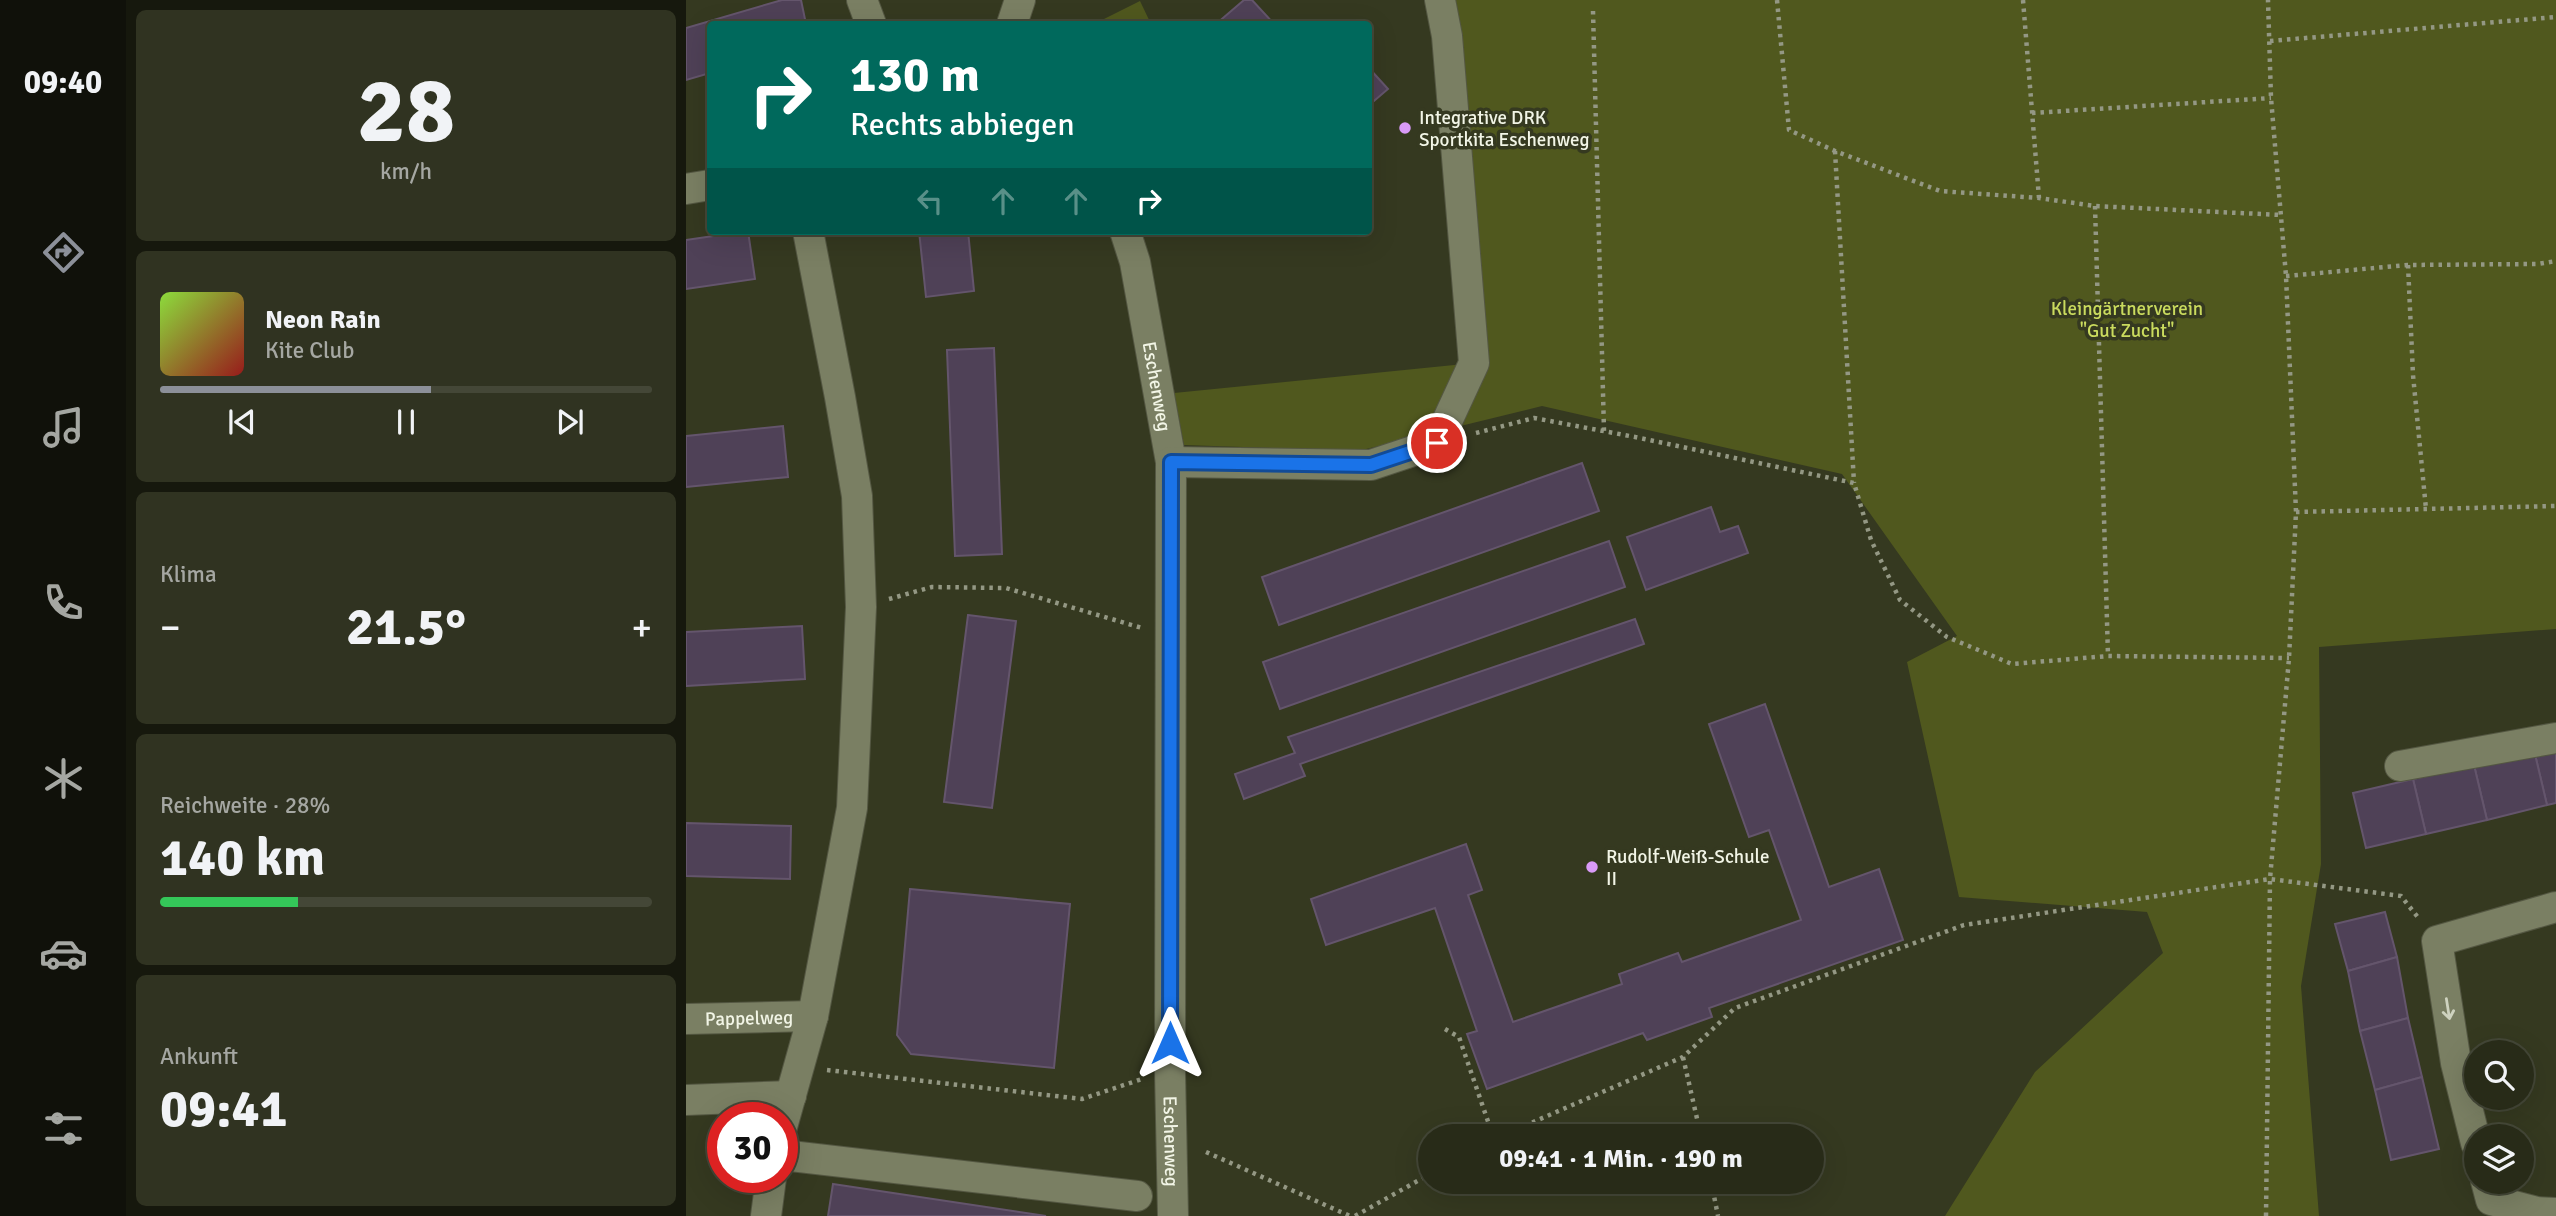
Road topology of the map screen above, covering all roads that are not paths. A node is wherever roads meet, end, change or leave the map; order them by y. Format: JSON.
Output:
{"nodes":[{"id":1,"x":862,"y":0,"type":"edge"},
{"id":2,"x":1020,"y":0,"type":"edge"},
{"id":3,"x":1440,"y":0,"type":"edge"},
{"id":4,"x":870,"y":21,"type":"edge"},
{"id":5,"x":1013,"y":21,"type":"edge"},
{"id":6,"x":707,"y":186,"type":"edge"},
{"id":7,"x":686,"y":189,"type":"edge"},
{"id":8,"x":809,"y":235,"type":"edge"},
{"id":9,"x":1126,"y":235,"type":"edge"},
{"id":10,"x":1171,"y":462,"type":"junction"},
{"id":11,"x":2556,"y":738,"type":"edge"},
{"id":12,"x":2400,"y":766,"type":"dead end"},
{"id":13,"x":2556,"y":907,"type":"edge"},
{"id":14,"x":813,"y":1016,"type":"junction"},
{"id":15,"x":686,"y":1019,"type":"edge"},
{"id":16,"x":791,"y":1096,"type":"junction"},
{"id":17,"x":686,"y":1100,"type":"edge"},
{"id":18,"x":789,"y":1102,"type":"edge"},
{"id":19,"x":2471,"y":1124,"type":"edge"},
{"id":20,"x":798,"y":1156,"type":"edge"},
{"id":21,"x":769,"y":1193,"type":"edge"},
{"id":22,"x":2489,"y":1194,"type":"edge"},
{"id":23,"x":1137,"y":1196,"type":"dead end"},
{"id":24,"x":2556,"y":1213,"type":"edge"},
{"id":25,"x":766,"y":1216,"type":"edge"},
{"id":26,"x":1173,"y":1216,"type":"edge"}],
"edges":[{"from":1,"to":4,"type":"street"},
{"from":2,"to":5,"type":"street"},
{"from":3,"to":10,"type":"street"},
{"from":6,"to":7,"type":"street"},
{"from":8,"to":14,"type":"street"},
{"from":9,"to":10,"type":"street","name":"Eschenweg"},
{"from":10,"to":26,"type":"street","name":"Eschenweg"},
{"from":11,"to":12,"type":"street"},
{"from":13,"to":19,"type":"street","one_way":true},
{"from":14,"to":15,"type":"street","name":"Pappelweg"},
{"from":14,"to":16,"type":"street"},
{"from":16,"to":17,"type":"street"},
{"from":16,"to":18,"type":"street"},
{"from":20,"to":23,"type":"street"},
{"from":21,"to":25,"type":"street"},
{"from":22,"to":24,"type":"street"}]}
